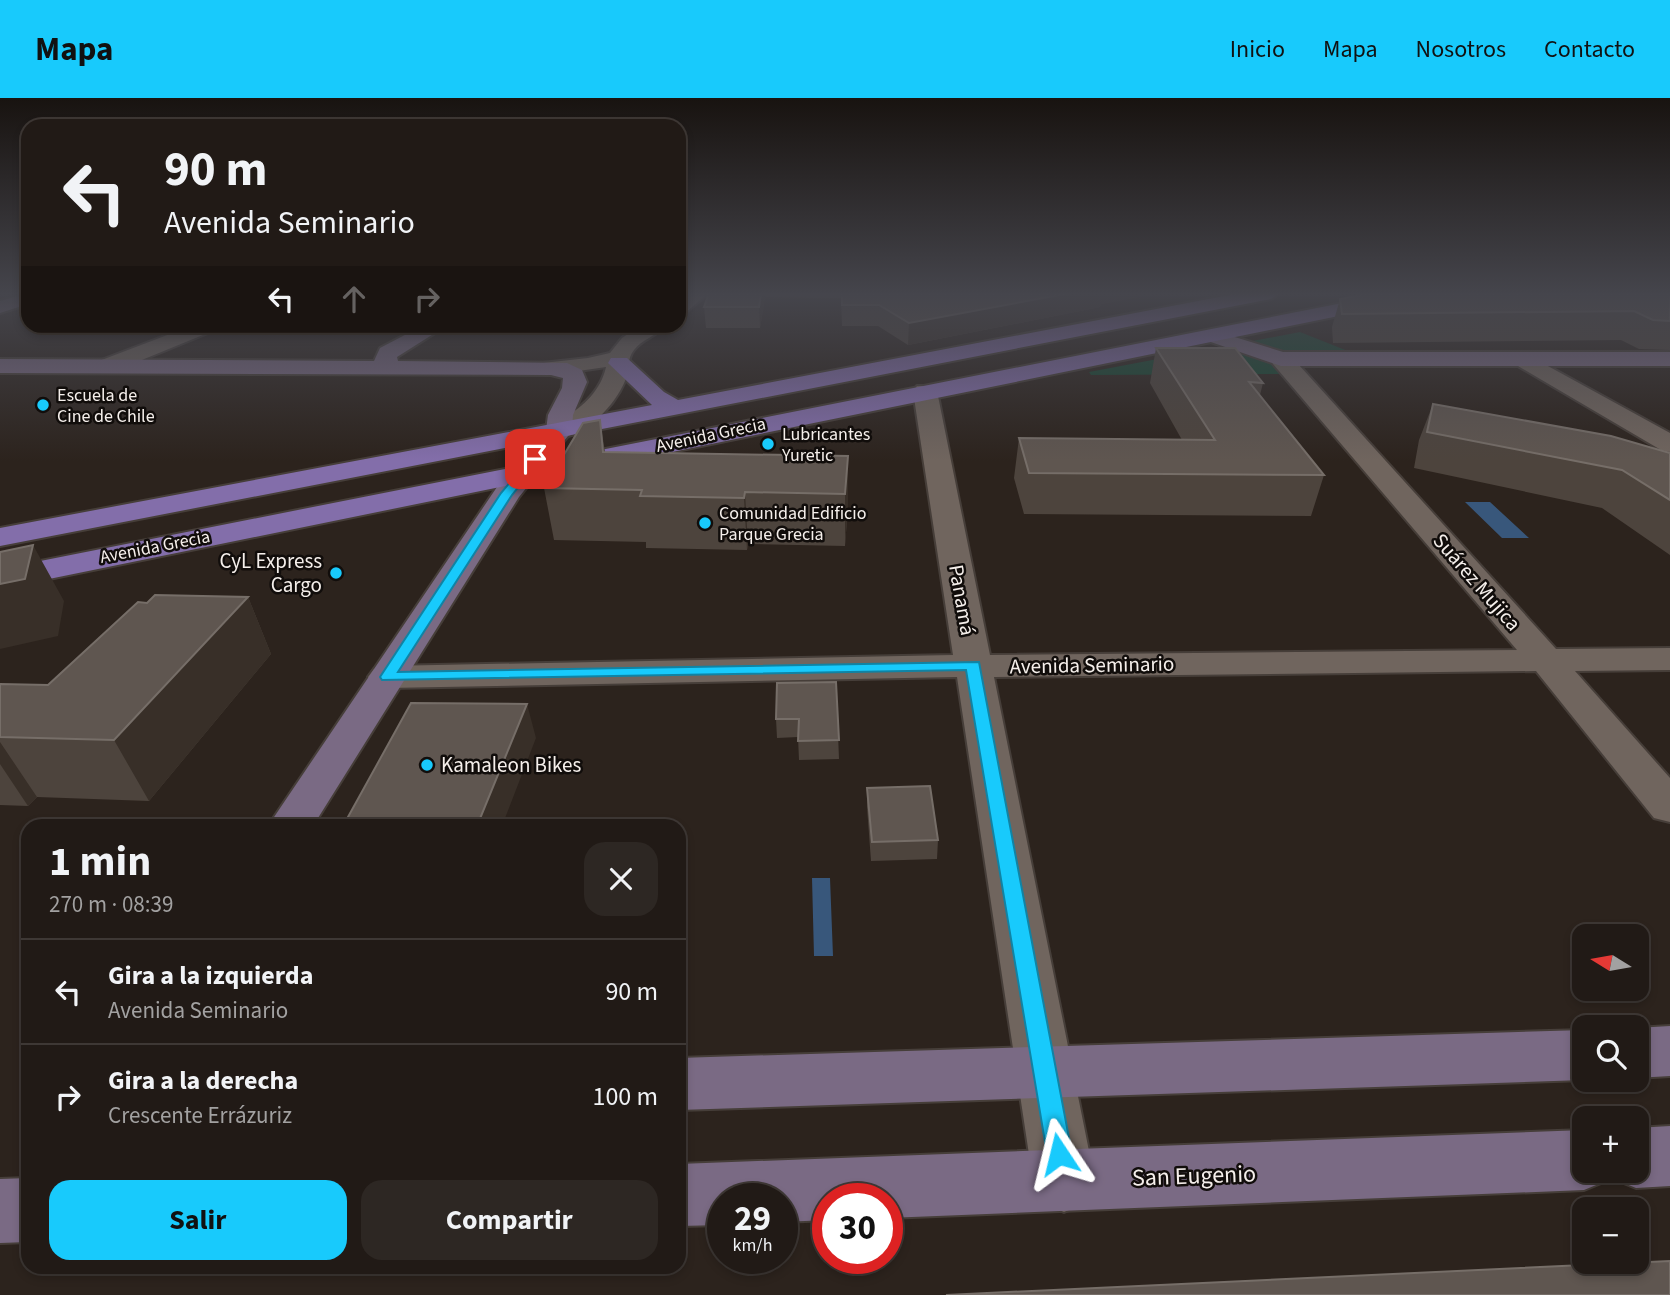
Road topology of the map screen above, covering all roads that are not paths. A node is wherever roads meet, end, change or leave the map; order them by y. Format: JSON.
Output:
{"nodes":[{"id":1,"x":150,"y":349,"type":"edge"},
{"id":2,"x":395,"y":349,"type":"edge"},
{"id":3,"x":625,"y":349,"type":"edge"},
{"id":4,"x":981,"y":349,"type":"edge"},
{"id":5,"x":1145,"y":349,"type":"edge"},
{"id":6,"x":1256,"y":349,"type":"edge"},
{"id":7,"x":1290,"y":349,"type":"edge"},
{"id":8,"x":1290,"y":359,"type":"junction"},
{"id":9,"x":1670,"y":359,"type":"edge"},
{"id":10,"x":619,"y":360,"type":"junction"},
{"id":11,"x":1526,"y":361,"type":"junction"},
{"id":12,"x":0,"y":366,"type":"edge"},
{"id":13,"x":107,"y":366,"type":"junction"},
{"id":14,"x":392,"y":367,"type":"junction"},
{"id":15,"x":551,"y":368,"type":"junction"},
{"id":16,"x":925,"y":391,"type":"junction"},
{"id":17,"x":675,"y":408,"type":"junction"},
{"id":18,"x":559,"y":432,"type":"junction"},
{"id":19,"x":1670,"y":444,"type":"edge"},
{"id":20,"x":524,"y":472,"type":"junction"},
{"id":21,"x":0,"y":537,"type":"edge"},
{"id":22,"x":0,"y":579,"type":"edge"},
{"id":23,"x":1670,"y":659,"type":"edge"},
{"id":24,"x":1546,"y":660,"type":"junction"},
{"id":25,"x":973,"y":666,"type":"junction"},
{"id":26,"x":387,"y":677,"type":"junction"},
{"id":27,"x":1670,"y":807,"type":"edge"},
{"id":28,"x":295,"y":819,"type":"edge"},
{"id":29,"x":1670,"y":1051,"type":"edge"},
{"id":30,"x":1649,"y":1052,"type":"edge"},
{"id":31,"x":1572,"y":1055,"type":"edge"},
{"id":32,"x":1045,"y":1074,"type":"junction"},
{"id":33,"x":686,"y":1084,"type":"edge"},
{"id":34,"x":1670,"y":1156,"type":"edge"},
{"id":35,"x":1649,"y":1157,"type":"edge"},
{"id":36,"x":1572,"y":1160,"type":"edge"},
{"id":37,"x":1064,"y":1181,"type":"junction"},
{"id":38,"x":686,"y":1195,"type":"edge"},
{"id":39,"x":21,"y":1210,"type":"edge"},
{"id":40,"x":0,"y":1211,"type":"edge"}],
"edges":[{"from":1,"to":13,"type":"street"},
{"from":2,"to":14,"type":"main road"},
{"from":3,"to":10,"type":"street"},
{"from":4,"to":17,"type":"main road","name":"Avenida Grecia"},
{"from":5,"to":16,"type":"main road","name":"Avenida Grecia"},
{"from":6,"to":8,"type":"main road"},
{"from":7,"to":8,"type":"street","name":"Suárez Mujica"},
{"from":8,"to":11,"type":"main road"},
{"from":8,"to":24,"type":"street","name":"Suárez Mujica"},
{"from":9,"to":11,"type":"main road"},
{"from":10,"to":15,"type":"street"},
{"from":10,"to":17,"type":"main road"},
{"from":10,"to":18,"type":"street"},
{"from":11,"to":19,"type":"street"},
{"from":12,"to":13,"type":"main road"},
{"from":13,"to":14,"type":"main road"},
{"from":14,"to":15,"type":"main road"},
{"from":15,"to":18,"type":"main road"},
{"from":16,"to":20,"type":"main road","name":"Avenida Grecia"},
{"from":16,"to":25,"type":"street","name":"Panamá"},
{"from":17,"to":18,"type":"main road","name":"Avenida Grecia"},
{"from":18,"to":20,"type":"main road"},
{"from":18,"to":21,"type":"main road","name":"Avenida Grecia"},
{"from":20,"to":22,"type":"main road","name":"Avenida Grecia"},
{"from":20,"to":26,"type":"main road"},
{"from":23,"to":24,"type":"street","name":"Avenida Seminario"},
{"from":24,"to":25,"type":"street","name":"Avenida Seminario"},
{"from":24,"to":27,"type":"street","name":"Suárez Mujica"},
{"from":25,"to":26,"type":"street","name":"Avenida Seminario"},
{"from":25,"to":32,"type":"street","name":"Panamá"},
{"from":26,"to":28,"type":"main road"},
{"from":29,"to":30,"type":"main road"},
{"from":31,"to":32,"type":"main road"},
{"from":32,"to":33,"type":"main road"},
{"from":32,"to":37,"type":"street","name":"Panamá"},
{"from":34,"to":35,"type":"main road"},
{"from":36,"to":37,"type":"main road","name":"San Eugenio"},
{"from":37,"to":38,"type":"main road","name":"San Eugenio"},
{"from":39,"to":40,"type":"main road"}]}
